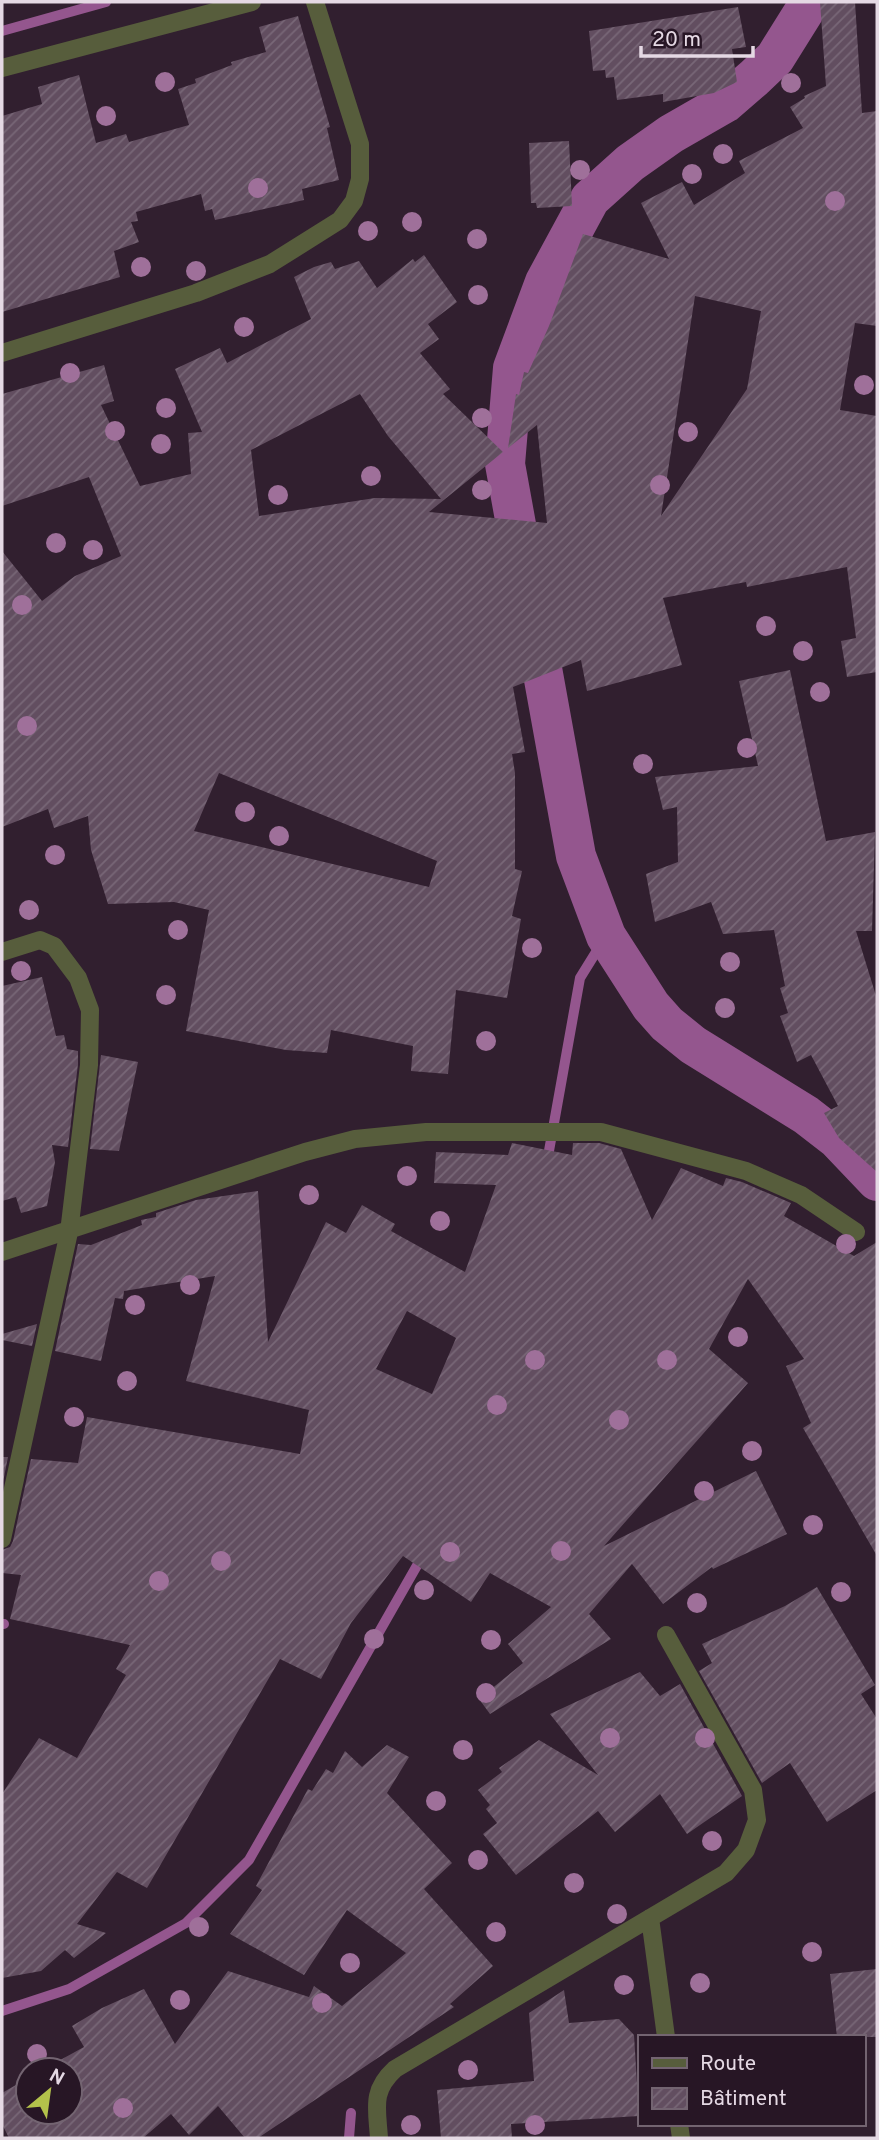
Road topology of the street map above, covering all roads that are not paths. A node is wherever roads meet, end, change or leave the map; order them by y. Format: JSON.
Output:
{"nodes":[{"id":1,"x":252,"y":2,"type":"edge"},
{"id":2,"x":315,"y":2,"type":"edge"},
{"id":3,"x":2,"y":68,"type":"edge"},
{"id":4,"x":2,"y":353,"type":"edge"},
{"id":5,"x":2,"y":952,"type":"edge"},
{"id":6,"x":69,"y":1232,"type":"junction"},
{"id":7,"x":856,"y":1232,"type":"dead end"},
{"id":8,"x":2,"y":1252,"type":"edge"},
{"id":9,"x":2,"y":1539,"type":"edge"},
{"id":10,"x":666,"y":1635,"type":"dead end"},
{"id":11,"x":650,"y":1918,"type":"junction"},
{"id":12,"x":666,"y":2035,"type":"edge"},
{"id":13,"x":379,"y":2138,"type":"edge"}],
"edges":[{"from":1,"to":3,"type":"street"},
{"from":2,"to":4,"type":"street"},
{"from":5,"to":6,"type":"street"},
{"from":6,"to":7,"type":"street"},
{"from":6,"to":8,"type":"street"},
{"from":6,"to":9,"type":"street"},
{"from":10,"to":11,"type":"street"},
{"from":11,"to":12,"type":"street"},
{"from":11,"to":13,"type":"street"}]}
